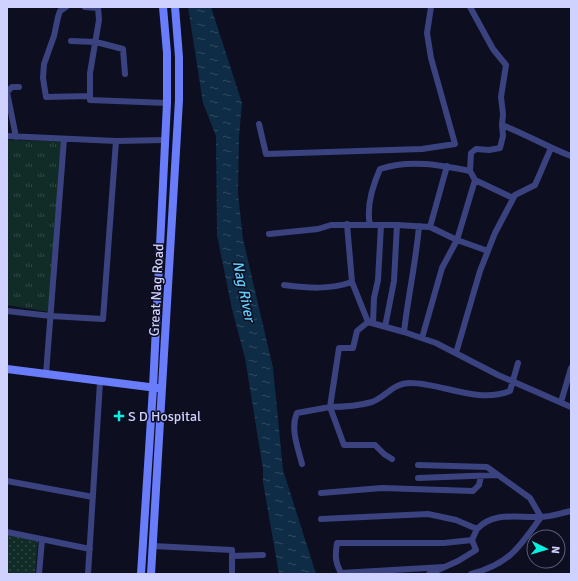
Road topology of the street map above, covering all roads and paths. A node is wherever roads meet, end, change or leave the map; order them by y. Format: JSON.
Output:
{"nodes":[{"id":1,"x":66,"y":7,"type":"edge"},
{"id":2,"x":85,"y":7,"type":"edge"},
{"id":3,"x":163,"y":7,"type":"edge"},
{"id":4,"x":175,"y":7,"type":"edge"},
{"id":5,"x":431,"y":7,"type":"edge"},
{"id":6,"x":470,"y":7,"type":"edge"},
{"id":7,"x":98,"y":8,"type":"edge"},
{"id":8,"x":71,"y":41,"type":"dead end"},
{"id":9,"x":96,"y":42,"type":"junction"},
{"id":10,"x":125,"y":74,"type":"dead end"},
{"id":11,"x":19,"y":87,"type":"dead end"},
{"id":12,"x":7,"y":92,"type":"edge"},
{"id":13,"x":90,"y":96,"type":"junction"},
{"id":14,"x":167,"y":103,"type":"junction"},
{"id":15,"x":259,"y":124,"type":"dead end"},
{"id":16,"x":502,"y":125,"type":"junction"},
{"id":17,"x":7,"y":136,"type":"edge"},
{"id":18,"x":16,"y":137,"type":"junction"},
{"id":19,"x":64,"y":139,"type":"junction"},
{"id":20,"x":165,"y":140,"type":"junction"},
{"id":21,"x":116,"y":141,"type":"junction"},
{"id":22,"x":551,"y":148,"type":"junction"},
{"id":23,"x":571,"y":156,"type":"edge"},
{"id":24,"x":447,"y":166,"type":"junction"},
{"id":25,"x":470,"y":171,"type":"junction"},
{"id":26,"x":475,"y":180,"type":"junction"},
{"id":27,"x":513,"y":198,"type":"junction"},
{"id":28,"x":347,"y":224,"type":"junction"},
{"id":29,"x":370,"y":225,"type":"junction"},
{"id":30,"x":381,"y":225,"type":"junction"},
{"id":31,"x":397,"y":225,"type":"junction"},
{"id":32,"x":419,"y":226,"type":"junction"},
{"id":33,"x":430,"y":227,"type":"junction"},
{"id":34,"x":269,"y":234,"type":"dead end"},
{"id":35,"x":457,"y":240,"type":"junction"},
{"id":36,"x":488,"y":251,"type":"junction"},
{"id":37,"x":352,"y":282,"type":"junction"},
{"id":38,"x":284,"y":286,"type":"dead end"},
{"id":39,"x":7,"y":311,"type":"edge"},
{"id":40,"x":51,"y":316,"type":"junction"},
{"id":41,"x":370,"y":323,"type":"junction"},
{"id":42,"x":385,"y":327,"type":"junction"},
{"id":43,"x":404,"y":332,"type":"junction"},
{"id":44,"x":422,"y":338,"type":"junction"},
{"id":45,"x":456,"y":353,"type":"junction"},
{"id":46,"x":518,"y":363,"type":"dead end"},
{"id":47,"x":571,"y":368,"type":"edge"},
{"id":48,"x":7,"y":369,"type":"edge"},
{"id":49,"x":46,"y":374,"type":"junction"},
{"id":50,"x":513,"y":381,"type":"junction"},
{"id":51,"x":100,"y":382,"type":"junction"},
{"id":52,"x":153,"y":388,"type":"junction"},
{"id":53,"x":163,"y":388,"type":"junction"},
{"id":54,"x":560,"y":402,"type":"junction"},
{"id":55,"x":330,"y":407,"type":"junction"},
{"id":56,"x":571,"y":407,"type":"edge"},
{"id":57,"x":392,"y":458,"type":"dead end"},
{"id":58,"x":302,"y":464,"type":"dead end"},
{"id":59,"x":418,"y":465,"type":"dead end"},
{"id":60,"x":497,"y":475,"type":"junction"},
{"id":61,"x":481,"y":476,"type":"junction"},
{"id":62,"x":418,"y":478,"type":"dead end"},
{"id":63,"x":7,"y":481,"type":"edge"},
{"id":64,"x":321,"y":493,"type":"dead end"},
{"id":65,"x":93,"y":497,"type":"junction"},
{"id":66,"x":571,"y":511,"type":"edge"},
{"id":67,"x":541,"y":517,"type":"junction"},
{"id":68,"x":321,"y":519,"type":"dead end"},
{"id":69,"x":477,"y":529,"type":"junction"},
{"id":70,"x":7,"y":532,"type":"edge"},
{"id":71,"x":42,"y":540,"type":"junction"},
{"id":72,"x":472,"y":540,"type":"junction"},
{"id":73,"x":153,"y":546,"type":"junction"},
{"id":74,"x":90,"y":550,"type":"junction"},
{"id":75,"x":263,"y":555,"type":"dead end"},
{"id":76,"x":232,"y":556,"type":"junction"},
{"id":77,"x":444,"y":567,"type":"junction"},
{"id":78,"x":40,"y":574,"type":"edge"},
{"id":79,"x":88,"y":574,"type":"edge"},
{"id":80,"x":141,"y":574,"type":"edge"},
{"id":81,"x":151,"y":574,"type":"edge"},
{"id":82,"x":232,"y":574,"type":"edge"},
{"id":83,"x":428,"y":574,"type":"edge"},
{"id":84,"x":471,"y":574,"type":"edge"}],
"edges":[{"from":1,"to":13,"type":"street"},
{"from":2,"to":7,"type":"street"},
{"from":3,"to":14,"type":"main road","name":"Great Nag Road"},
{"from":4,"to":53,"type":"main road","name":"Great Nag Road"},
{"from":5,"to":15,"type":"street"},
{"from":6,"to":16,"type":"street"},
{"from":7,"to":9,"type":"street"},
{"from":8,"to":9,"type":"street"},
{"from":9,"to":10,"type":"street"},
{"from":9,"to":13,"type":"street"},
{"from":11,"to":12,"type":"street"},
{"from":12,"to":18,"type":"street"},
{"from":13,"to":14,"type":"street"},
{"from":14,"to":20,"type":"main road","name":"Great Nag Road"},
{"from":16,"to":22,"type":"street"},
{"from":16,"to":25,"type":"street"},
{"from":17,"to":18,"type":"street"},
{"from":18,"to":19,"type":"street"},
{"from":19,"to":21,"type":"street"},
{"from":19,"to":40,"type":"street"},
{"from":20,"to":21,"type":"street"},
{"from":20,"to":52,"type":"main road","name":"Great Nag Road"},
{"from":21,"to":40,"type":"street"},
{"from":22,"to":23,"type":"street"},
{"from":22,"to":27,"type":"street"},
{"from":24,"to":25,"type":"street"},
{"from":24,"to":29,"type":"street"},
{"from":24,"to":33,"type":"street"},
{"from":25,"to":26,"type":"street"},
{"from":26,"to":27,"type":"street"},
{"from":26,"to":35,"type":"street"},
{"from":27,"to":36,"type":"street"},
{"from":28,"to":29,"type":"street"},
{"from":28,"to":34,"type":"street"},
{"from":28,"to":37,"type":"street"},
{"from":29,"to":30,"type":"street"},
{"from":30,"to":31,"type":"street"},
{"from":30,"to":41,"type":"street"},
{"from":31,"to":32,"type":"street"},
{"from":31,"to":42,"type":"street"},
{"from":32,"to":33,"type":"street"},
{"from":32,"to":43,"type":"street"},
{"from":33,"to":35,"type":"street"},
{"from":35,"to":36,"type":"street"},
{"from":35,"to":44,"type":"street"},
{"from":36,"to":45,"type":"street"},
{"from":37,"to":38,"type":"street"},
{"from":37,"to":41,"type":"street"},
{"from":39,"to":40,"type":"street"},
{"from":40,"to":49,"type":"street"},
{"from":41,"to":42,"type":"street"},
{"from":41,"to":55,"type":"street"},
{"from":42,"to":43,"type":"street"},
{"from":43,"to":44,"type":"street"},
{"from":44,"to":45,"type":"street"},
{"from":45,"to":50,"type":"street"},
{"from":46,"to":50,"type":"street"},
{"from":47,"to":54,"type":"street"},
{"from":48,"to":49,"type":"main road"},
{"from":49,"to":51,"type":"main road"},
{"from":50,"to":54,"type":"street"},
{"from":50,"to":55,"type":"street"},
{"from":51,"to":52,"type":"main road"},
{"from":51,"to":65,"type":"street"},
{"from":52,"to":53,"type":"main road"},
{"from":52,"to":80,"type":"main road","name":"Great Nag Road"},
{"from":53,"to":73,"type":"main road","name":"Great Nag Road"},
{"from":54,"to":56,"type":"street"},
{"from":55,"to":57,"type":"street"},
{"from":55,"to":58,"type":"street"},
{"from":59,"to":60,"type":"street"},
{"from":60,"to":61,"type":"street"},
{"from":60,"to":67,"type":"street"},
{"from":61,"to":62,"type":"street"},
{"from":61,"to":64,"type":"street"},
{"from":63,"to":65,"type":"street"},
{"from":65,"to":74,"type":"street"},
{"from":66,"to":67,"type":"street"},
{"from":67,"to":69,"type":"street"},
{"from":67,"to":84,"type":"street"},
{"from":68,"to":69,"type":"street"},
{"from":69,"to":72,"type":"street"},
{"from":70,"to":71,"type":"street"},
{"from":71,"to":74,"type":"street"},
{"from":71,"to":78,"type":"street"},
{"from":72,"to":77,"type":"street"},
{"from":72,"to":77,"type":"street"},
{"from":73,"to":76,"type":"street"},
{"from":73,"to":81,"type":"main road","name":"Great Nag Road"},
{"from":74,"to":79,"type":"street"},
{"from":75,"to":76,"type":"street"},
{"from":76,"to":82,"type":"street"},
{"from":77,"to":83,"type":"street"}]}
